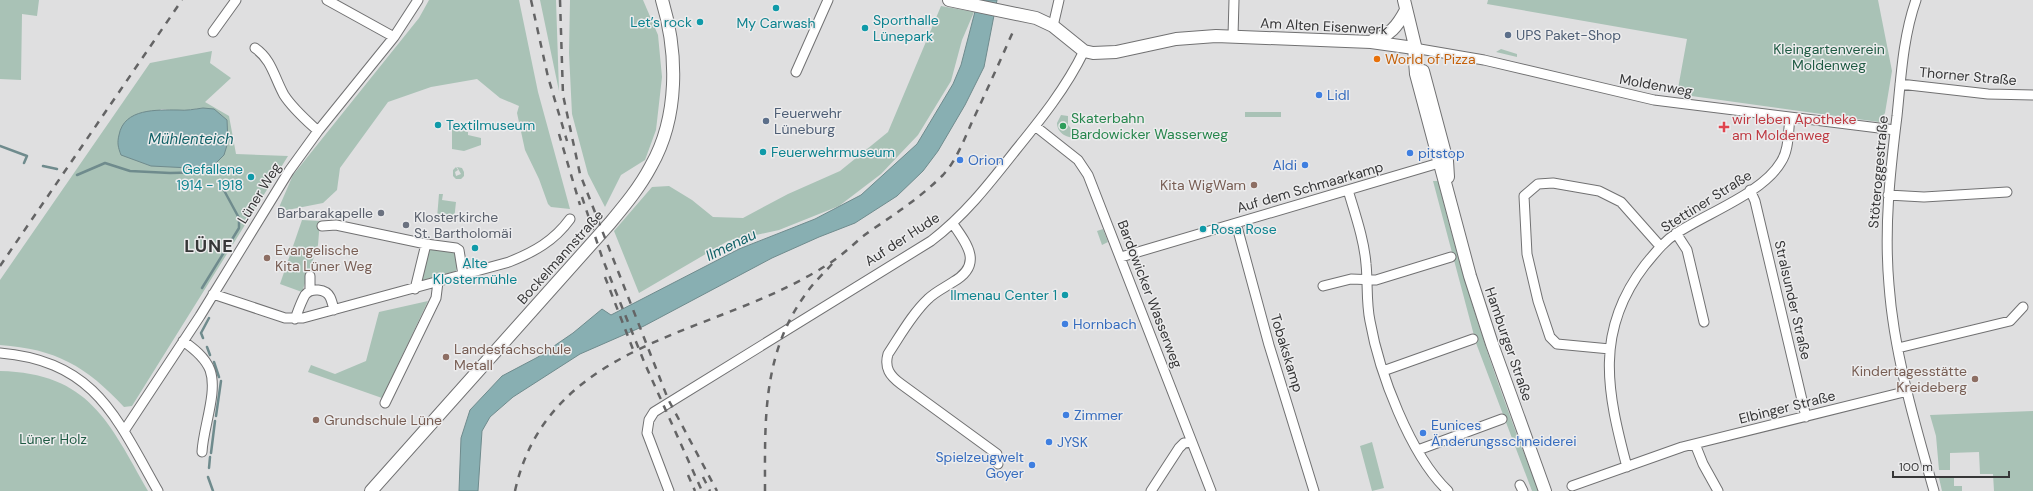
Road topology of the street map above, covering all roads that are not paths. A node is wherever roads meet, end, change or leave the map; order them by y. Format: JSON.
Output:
{"nodes":[{"id":1,"x":236,"y":0,"type":"edge"},
{"id":2,"x":327,"y":0,"type":"edge"},
{"id":3,"x":418,"y":0,"type":"edge"},
{"id":4,"x":662,"y":0,"type":"edge"},
{"id":5,"x":828,"y":0,"type":"edge"},
{"id":6,"x":949,"y":0,"type":"edge"},
{"id":7,"x":1059,"y":0,"type":"edge"},
{"id":8,"x":1234,"y":0,"type":"edge"},
{"id":9,"x":1916,"y":0,"type":"edge"},
{"id":10,"x":1405,"y":5,"type":"edge"},
{"id":11,"x":1053,"y":26,"type":"junction"},
{"id":12,"x":213,"y":32,"type":"dead end"},
{"id":13,"x":1232,"y":36,"type":"junction"},
{"id":14,"x":394,"y":37,"type":"junction"},
{"id":15,"x":1371,"y":42,"type":"junction"},
{"id":16,"x":255,"y":48,"type":"dead end"},
{"id":17,"x":1414,"y":48,"type":"junction"},
{"id":18,"x":1084,"y":51,"type":"junction"},
{"id":19,"x":796,"y":72,"type":"dead end"},
{"id":20,"x":1900,"y":84,"type":"junction"},
{"id":21,"x":2033,"y":95,"type":"edge"},
{"id":22,"x":1790,"y":118,"type":"junction"},
{"id":23,"x":1035,"y":126,"type":"junction"},
{"id":24,"x":1895,"y":130,"type":"junction"},
{"id":25,"x":318,"y":131,"type":"junction"},
{"id":26,"x":1438,"y":163,"type":"junction"},
{"id":27,"x":1348,"y":190,"type":"junction"},
{"id":28,"x":1750,"y":190,"type":"junction"},
{"id":29,"x":2007,"y":192,"type":"dead end"},
{"id":30,"x":1888,"y":195,"type":"junction"},
{"id":31,"x":1451,"y":204,"type":"junction"},
{"id":32,"x":570,"y":219,"type":"dead end"},
{"id":33,"x":1236,"y":223,"type":"junction"},
{"id":34,"x":953,"y":224,"type":"junction"},
{"id":35,"x":322,"y":226,"type":"dead end"},
{"id":36,"x":1676,"y":233,"type":"junction"},
{"id":37,"x":426,"y":244,"type":"junction"},
{"id":38,"x":1660,"y":246,"type":"junction"},
{"id":39,"x":1121,"y":257,"type":"junction"},
{"id":40,"x":1451,"y":257,"type":"dead end"},
{"id":41,"x":462,"y":275,"type":"junction"},
{"id":42,"x":310,"y":276,"type":"dead end"},
{"id":43,"x":1367,"y":279,"type":"junction"},
{"id":44,"x":438,"y":282,"type":"junction"},
{"id":45,"x":1323,"y":286,"type":"dead end"},
{"id":46,"x":415,"y":289,"type":"junction"},
{"id":47,"x":310,"y":291,"type":"junction"},
{"id":48,"x":213,"y":294,"type":"junction"},
{"id":49,"x":2023,"y":307,"type":"dead end"},
{"id":50,"x":334,"y":310,"type":"junction"},
{"id":51,"x":295,"y":319,"type":"junction"},
{"id":52,"x":1704,"y":322,"type":"dead end"},
{"id":53,"x":1473,"y":339,"type":"dead end"},
{"id":54,"x":182,"y":341,"type":"junction"},
{"id":55,"x":1898,"y":348,"type":"junction"},
{"id":56,"x":1610,"y":349,"type":"junction"},
{"id":57,"x":0,"y":353,"type":"edge"},
{"id":58,"x":1383,"y":371,"type":"junction"},
{"id":59,"x":1908,"y":391,"type":"junction"},
{"id":60,"x":385,"y":403,"type":"dead end"},
{"id":61,"x":1806,"y":417,"type":"junction"},
{"id":62,"x":1502,"y":419,"type":"dead end"},
{"id":63,"x":124,"y":431,"type":"junction"},
{"id":64,"x":1192,"y":442,"type":"junction"},
{"id":65,"x":1695,"y":444,"type":"junction"},
{"id":66,"x":1418,"y":450,"type":"junction"},
{"id":67,"x":202,"y":452,"type":"dead end"},
{"id":68,"x":998,"y":464,"type":"dead end"},
{"id":69,"x":1627,"y":467,"type":"junction"},
{"id":70,"x":1572,"y":486,"type":"dead end"},
{"id":71,"x":158,"y":491,"type":"edge"},
{"id":72,"x":371,"y":491,"type":"edge"},
{"id":73,"x":669,"y":491,"type":"edge"},
{"id":74,"x":1151,"y":491,"type":"edge"},
{"id":75,"x":1211,"y":491,"type":"edge"},
{"id":76,"x":1314,"y":491,"type":"edge"},
{"id":77,"x":1448,"y":491,"type":"edge"},
{"id":78,"x":1546,"y":491,"type":"edge"},
{"id":79,"x":1718,"y":491,"type":"edge"},
{"id":80,"x":1934,"y":491,"type":"edge"}],
"edges":[{"from":1,"to":12,"type":"street"},
{"from":2,"to":14,"type":"street"},
{"from":3,"to":14,"type":"street","name":"Lüner Weg"},
{"from":4,"to":72,"type":"main road","name":"Bockelmannstraße"},
{"from":5,"to":19,"type":"street"},
{"from":6,"to":11,"type":"main road"},
{"from":7,"to":11,"type":"street"},
{"from":8,"to":13,"type":"street"},
{"from":9,"to":20,"type":"street","name":"Stöteroggestraße"},
{"from":10,"to":15,"type":"main road"},
{"from":10,"to":17,"type":"main road"},
{"from":11,"to":18,"type":"main road"},
{"from":13,"to":15,"type":"main road","name":"Am Alten Eisenwerk"},
{"from":13,"to":18,"type":"main road","name":"Am Alten Eisenwerk"},
{"from":14,"to":25,"type":"street","name":"Lüner Weg"},
{"from":15,"to":17,"type":"main road","name":"Am Alten Eisenwerk"},
{"from":16,"to":25,"type":"street"},
{"from":17,"to":22,"type":"street","name":"Moldenweg"},
{"from":17,"to":26,"type":"main road"},
{"from":17,"to":31,"type":"main road"},
{"from":18,"to":23,"type":"street","name":"Auf der Hude"},
{"from":20,"to":21,"type":"street","name":"Thorner Straße"},
{"from":20,"to":24,"type":"street","name":"Stöteroggestraße"},
{"from":22,"to":24,"type":"street","name":"Moldenweg"},
{"from":22,"to":28,"type":"street","name":"Stettiner Straße"},
{"from":23,"to":34,"type":"street","name":"Auf der Hude"},
{"from":23,"to":39,"type":"street","name":"Bardowicker Wasserweg"},
{"from":24,"to":30,"type":"street","name":"Stöteroggestraße"},
{"from":25,"to":48,"type":"street","name":"Lüner Weg"},
{"from":26,"to":27,"type":"street","name":"Auf dem Schmaarkamp"},
{"from":26,"to":31,"type":"main road"},
{"from":27,"to":33,"type":"street","name":"Auf dem Schmaarkamp"},
{"from":27,"to":43,"type":"street"},
{"from":28,"to":36,"type":"street","name":"Stettiner Straße"},
{"from":28,"to":61,"type":"street","name":"Stralsunder Straße"},
{"from":29,"to":30,"type":"street"},
{"from":30,"to":55,"type":"street","name":"Stöteroggestraße"},
{"from":31,"to":78,"type":"main road","name":"Hamburger Straße"},
{"from":32,"to":41,"type":"street"},
{"from":33,"to":39,"type":"street","name":"Auf dem Schmaarkamp"},
{"from":33,"to":76,"type":"street","name":"Tobakskamp"},
{"from":34,"to":68,"type":"street"},
{"from":34,"to":73,"type":"street","name":"Auf der Hude"},
{"from":35,"to":37,"type":"street"},
{"from":36,"to":38,"type":"street","name":"Stettiner Straße"},
{"from":36,"to":52,"type":"street"},
{"from":37,"to":41,"type":"street"},
{"from":37,"to":46,"type":"street"},
{"from":38,"to":56,"type":"street","name":"Stettiner Straße"},
{"from":38,"to":56,"type":"street"},
{"from":39,"to":64,"type":"street","name":"Bardowicker Wasserweg"},
{"from":40,"to":43,"type":"street"},
{"from":41,"to":44,"type":"street"},
{"from":42,"to":47,"type":"street"},
{"from":43,"to":45,"type":"street"},
{"from":43,"to":58,"type":"street"},
{"from":44,"to":46,"type":"street"},
{"from":44,"to":60,"type":"street"},
{"from":46,"to":50,"type":"street"},
{"from":47,"to":50,"type":"street"},
{"from":47,"to":51,"type":"street"},
{"from":48,"to":51,"type":"street"},
{"from":48,"to":54,"type":"street","name":"Lüner Weg"},
{"from":49,"to":55,"type":"street"},
{"from":50,"to":51,"type":"street"},
{"from":53,"to":58,"type":"street"},
{"from":54,"to":63,"type":"street","name":"Lüner Weg"},
{"from":54,"to":67,"type":"street"},
{"from":55,"to":59,"type":"street","name":"Stöteroggestraße"},
{"from":56,"to":69,"type":"street","name":"Stettiner Straße"},
{"from":57,"to":63,"type":"street"},
{"from":58,"to":66,"type":"street"},
{"from":59,"to":61,"type":"street","name":"Elbinger Straße"},
{"from":59,"to":80,"type":"street","name":"Stöteroggestraße"},
{"from":61,"to":65,"type":"street","name":"Elbinger Straße"},
{"from":62,"to":66,"type":"street"},
{"from":63,"to":71,"type":"street"},
{"from":64,"to":74,"type":"street"},
{"from":64,"to":75,"type":"street","name":"Bardowicker Wasserweg"},
{"from":65,"to":69,"type":"street","name":"Elbinger Straße"},
{"from":65,"to":79,"type":"street"},
{"from":66,"to":77,"type":"street"},
{"from":69,"to":70,"type":"street","name":"Elbinger Straße"}]}
